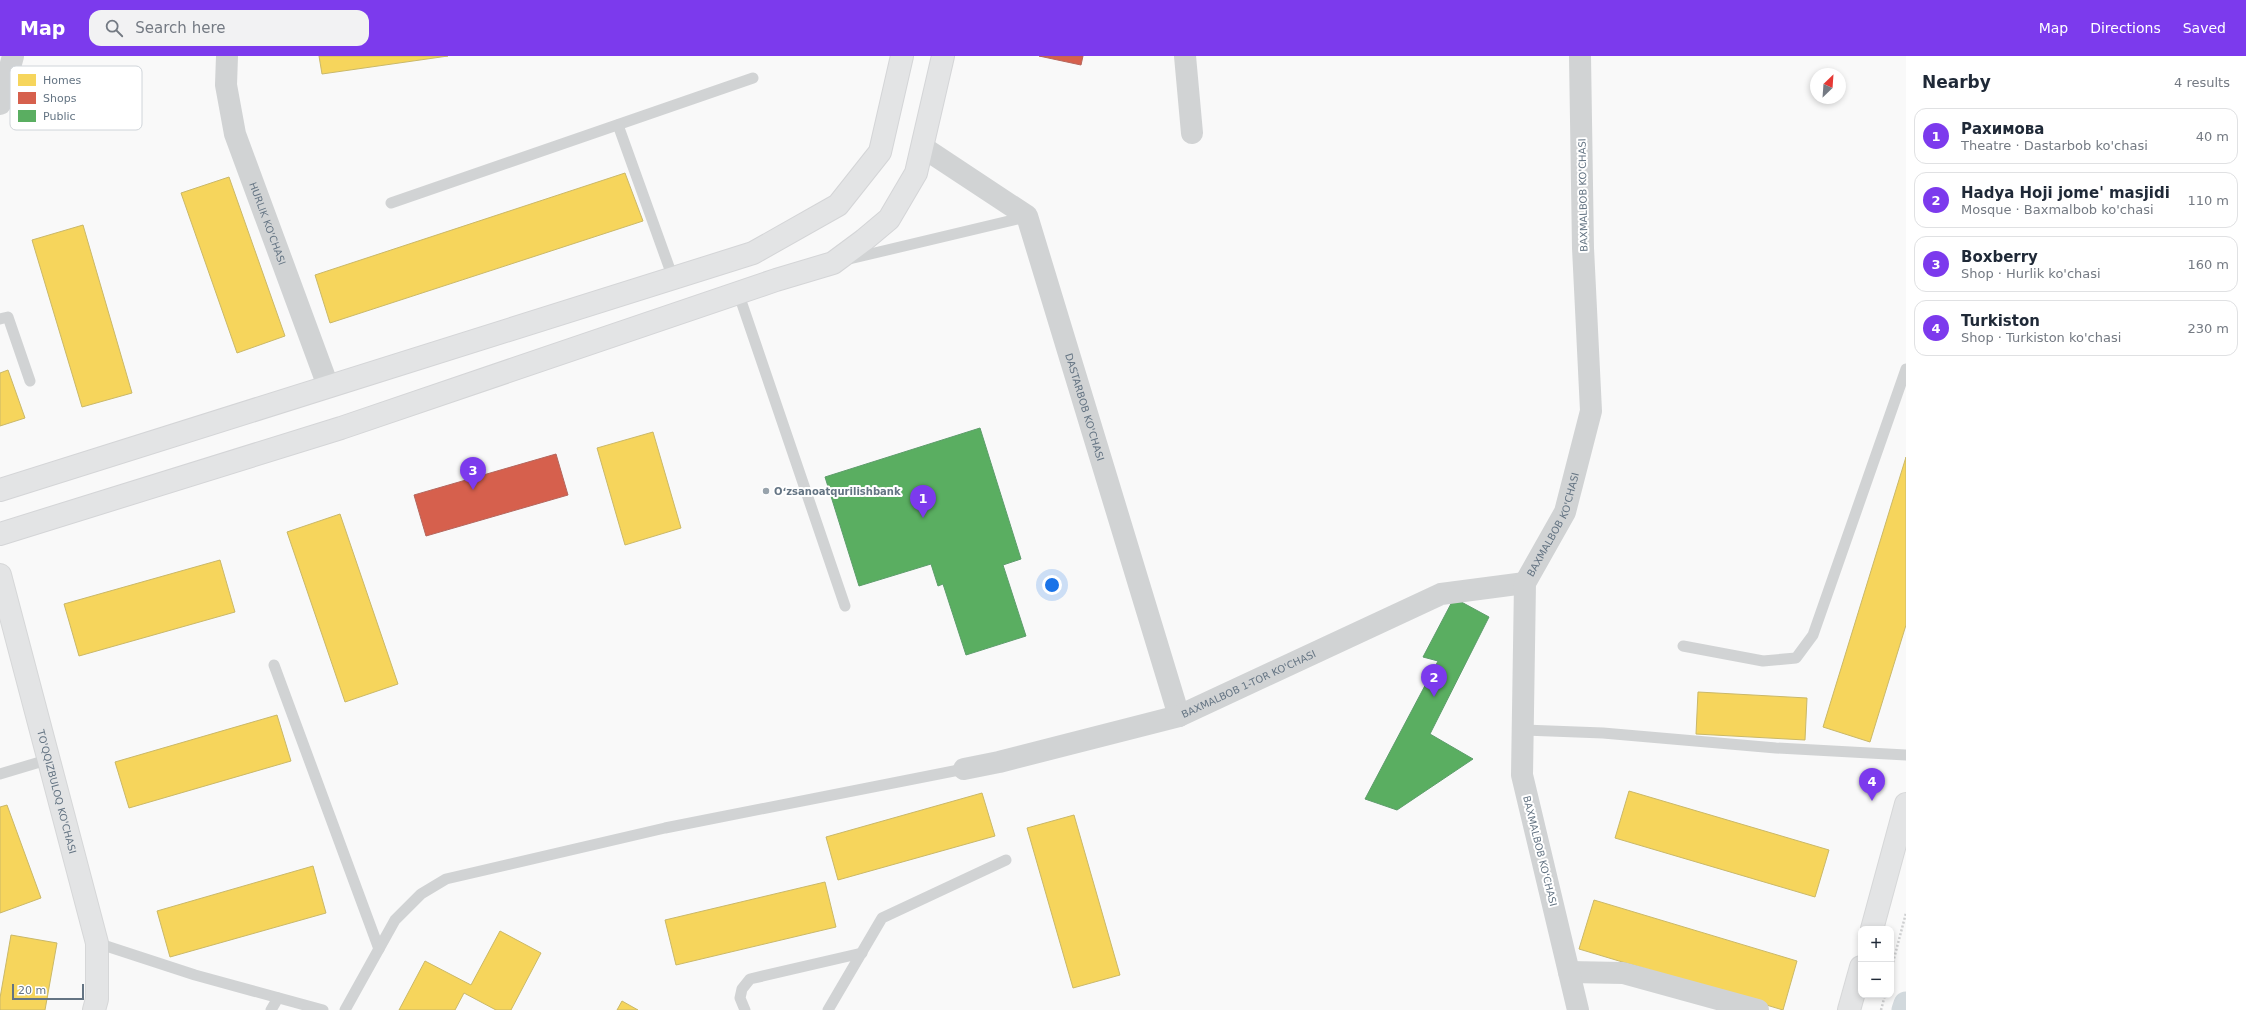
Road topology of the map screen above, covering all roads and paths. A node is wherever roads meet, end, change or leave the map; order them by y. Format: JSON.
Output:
{"nodes":[{"id":1,"x":13,"y":56,"type":"edge"},
{"id":2,"x":227,"y":56,"type":"edge"},
{"id":3,"x":902,"y":56,"type":"edge"},
{"id":4,"x":943,"y":56,"type":"edge"},
{"id":5,"x":1185,"y":56,"type":"edge"},
{"id":6,"x":1580,"y":56,"type":"edge"},
{"id":7,"x":10,"y":66,"type":"edge"},
{"id":8,"x":10,"y":67,"type":"edge"},
{"id":9,"x":753,"y":78,"type":"dead end"},
{"id":10,"x":0,"y":104,"type":"edge"},
{"id":11,"x":618,"y":125,"type":"junction"},
{"id":12,"x":1192,"y":133,"type":"dead end"},
{"id":13,"x":924,"y":148,"type":"junction"},
{"id":14,"x":391,"y":203,"type":"dead end"},
{"id":15,"x":1027,"y":216,"type":"junction"},
{"id":16,"x":832,"y":263,"type":"junction"},
{"id":17,"x":673,"y":278,"type":"junction"},
{"id":18,"x":738,"y":292,"type":"junction"},
{"id":19,"x":0,"y":319,"type":"edge"},
{"id":20,"x":1906,"y":369,"type":"edge"},
{"id":21,"x":30,"y":381,"type":"dead end"},
{"id":22,"x":328,"y":386,"type":"junction"},
{"id":23,"x":0,"y":490,"type":"edge"},
{"id":24,"x":0,"y":534,"type":"edge"},
{"id":25,"x":0,"y":576,"type":"edge"},
{"id":26,"x":1525,"y":583,"type":"junction"},
{"id":27,"x":845,"y":606,"type":"dead end"},
{"id":28,"x":1683,"y":646,"type":"dead end"},
{"id":29,"x":274,"y":664,"type":"dead end"},
{"id":30,"x":1179,"y":716,"type":"junction"},
{"id":31,"x":1523,"y":730,"type":"junction"},
{"id":32,"x":1906,"y":755,"type":"edge"},
{"id":33,"x":50,"y":759,"type":"junction"},
{"id":34,"x":964,"y":769,"type":"joint"},
{"id":35,"x":0,"y":774,"type":"edge"},
{"id":36,"x":1906,"y":804,"type":"edge"},
{"id":37,"x":1006,"y":860,"type":"dead end"},
{"id":38,"x":1906,"y":913,"type":"edge"},
{"id":39,"x":1873,"y":926,"type":"edge"},
{"id":40,"x":97,"y":943,"type":"junction"},
{"id":41,"x":378,"y":949,"type":"junction"},
{"id":42,"x":862,"y":953,"type":"junction"},
{"id":43,"x":1893,"y":962,"type":"edge"},
{"id":44,"x":1569,"y":972,"type":"junction"},
{"id":45,"x":1858,"y":978,"type":"edge"},
{"id":46,"x":278,"y":998,"type":"junction"},
{"id":47,"x":1884,"y":998,"type":"edge"},
{"id":48,"x":94,"y":1010,"type":"edge"},
{"id":49,"x":271,"y":1010,"type":"edge"},
{"id":50,"x":322,"y":1010,"type":"edge"},
{"id":51,"x":345,"y":1010,"type":"edge"},
{"id":52,"x":745,"y":1010,"type":"edge"},
{"id":53,"x":828,"y":1010,"type":"edge"},
{"id":54,"x":1578,"y":1010,"type":"edge"},
{"id":55,"x":1758,"y":1010,"type":"edge"},
{"id":56,"x":1849,"y":1010,"type":"edge"},
{"id":57,"x":1881,"y":1010,"type":"edge"}],
"edges":[{"from":1,"to":7,"type":"street"},
{"from":2,"to":22,"type":"street","name":"HURLIK KO'CHASI"},
{"from":3,"to":17,"type":"main road"},
{"from":4,"to":13,"type":"main road"},
{"from":5,"to":12,"type":"street"},
{"from":6,"to":26,"type":"street","name":"BAXMALBOB KO'CHASI"},
{"from":8,"to":10,"type":"street"},
{"from":9,"to":11,"type":"lane"},
{"from":11,"to":14,"type":"lane"},
{"from":11,"to":17,"type":"lane"},
{"from":13,"to":15,"type":"street"},
{"from":13,"to":16,"type":"main road"},
{"from":15,"to":16,"type":"lane"},
{"from":15,"to":30,"type":"street","name":"DASTARBOB KO'CHASI"},
{"from":16,"to":18,"type":"main road"},
{"from":17,"to":22,"type":"main road"},
{"from":18,"to":24,"type":"main road"},
{"from":18,"to":27,"type":"lane"},
{"from":19,"to":21,"type":"lane"},
{"from":20,"to":28,"type":"lane"},
{"from":22,"to":23,"type":"main road"},
{"from":25,"to":33,"type":"main road","name":"TO'QQIZBULOQ KO'CHASI"},
{"from":26,"to":30,"type":"street","name":"BAXMALBOB 1-TOR KO'CHASI"},
{"from":26,"to":31,"type":"street","name":"BAXMALBOB KO'CHASI"},
{"from":29,"to":41,"type":"lane"},
{"from":30,"to":34,"type":"street","name":"BAXMALBOB 1-TOR KO'CHASI"},
{"from":31,"to":32,"type":"lane"},
{"from":31,"to":44,"type":"street","name":"BAXMALBOB KO'CHASI"},
{"from":33,"to":35,"type":"lane"},
{"from":33,"to":40,"type":"main road","name":"TO'QQIZBULOQ KO'CHASI"},
{"from":34,"to":41,"type":"lane"},
{"from":36,"to":39,"type":"main road"},
{"from":37,"to":42,"type":"lane"},
{"from":38,"to":43,"type":"path"},
{"from":40,"to":46,"type":"lane"},
{"from":40,"to":48,"type":"main road","name":"TO'QQIZBULOQ KO'CHASI"},
{"from":41,"to":51,"type":"lane"},
{"from":42,"to":52,"type":"lane"},
{"from":42,"to":53,"type":"lane"},
{"from":44,"to":54,"type":"street","name":"BAXMALBOB KO'CHASI"},
{"from":44,"to":55,"type":"street"},
{"from":45,"to":56,"type":"main road"},
{"from":46,"to":49,"type":"lane"},
{"from":46,"to":50,"type":"lane"},
{"from":47,"to":57,"type":"path"}]}
